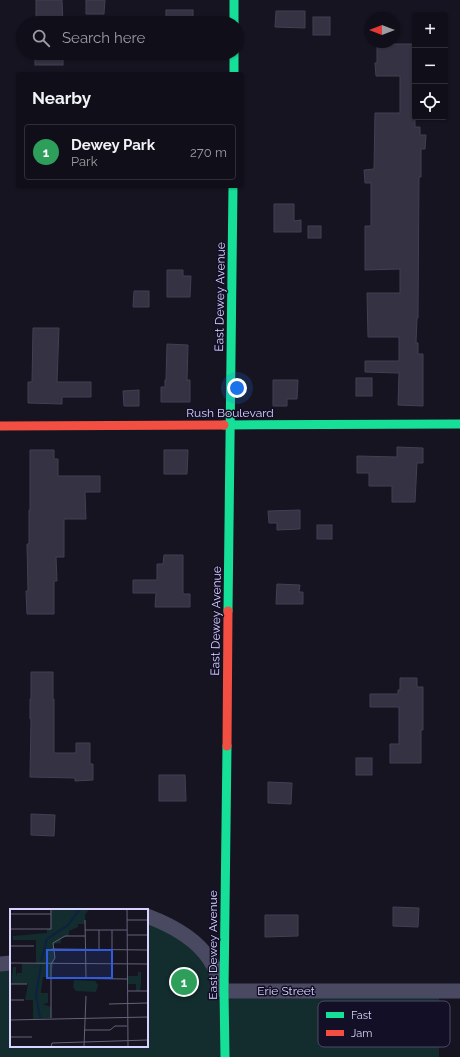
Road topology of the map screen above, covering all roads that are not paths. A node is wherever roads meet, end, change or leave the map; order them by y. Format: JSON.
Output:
{"nodes":[{"id":1,"x":234,"y":0,"type":"edge"},
{"id":2,"x":234,"y":16,"type":"edge"},
{"id":3,"x":234,"y":60,"type":"edge"},
{"id":4,"x":234,"y":72,"type":"edge"},
{"id":5,"x":233,"y":188,"type":"edge"},
{"id":6,"x":460,"y":424,"type":"edge"},
{"id":7,"x":231,"y":425,"type":"junction"},
{"id":8,"x":0,"y":426,"type":"edge"},
{"id":9,"x":148,"y":916,"type":"edge"},
{"id":10,"x":10,"y":963,"type":"edge"},
{"id":11,"x":0,"y":964,"type":"edge"},
{"id":12,"x":224,"y":991,"type":"junction"},
{"id":13,"x":460,"y":991,"type":"edge"},
{"id":14,"x":225,"y":1057,"type":"edge"}],
"edges":[{"from":1,"to":2,"type":"street"},
{"from":3,"to":4,"type":"street"},
{"from":5,"to":7,"type":"street","name":"East Dewey Avenue"},
{"from":6,"to":7,"type":"street","name":"Rush Boulevard"},
{"from":7,"to":8,"type":"street","name":"Rush Boulevard"},
{"from":7,"to":12,"type":"street","name":"East Dewey Avenue"},
{"from":9,"to":12,"type":"street"},
{"from":10,"to":11,"type":"street"},
{"from":12,"to":13,"type":"street","name":"Erie Street"},
{"from":12,"to":14,"type":"street","name":"East Dewey Avenue"}]}
